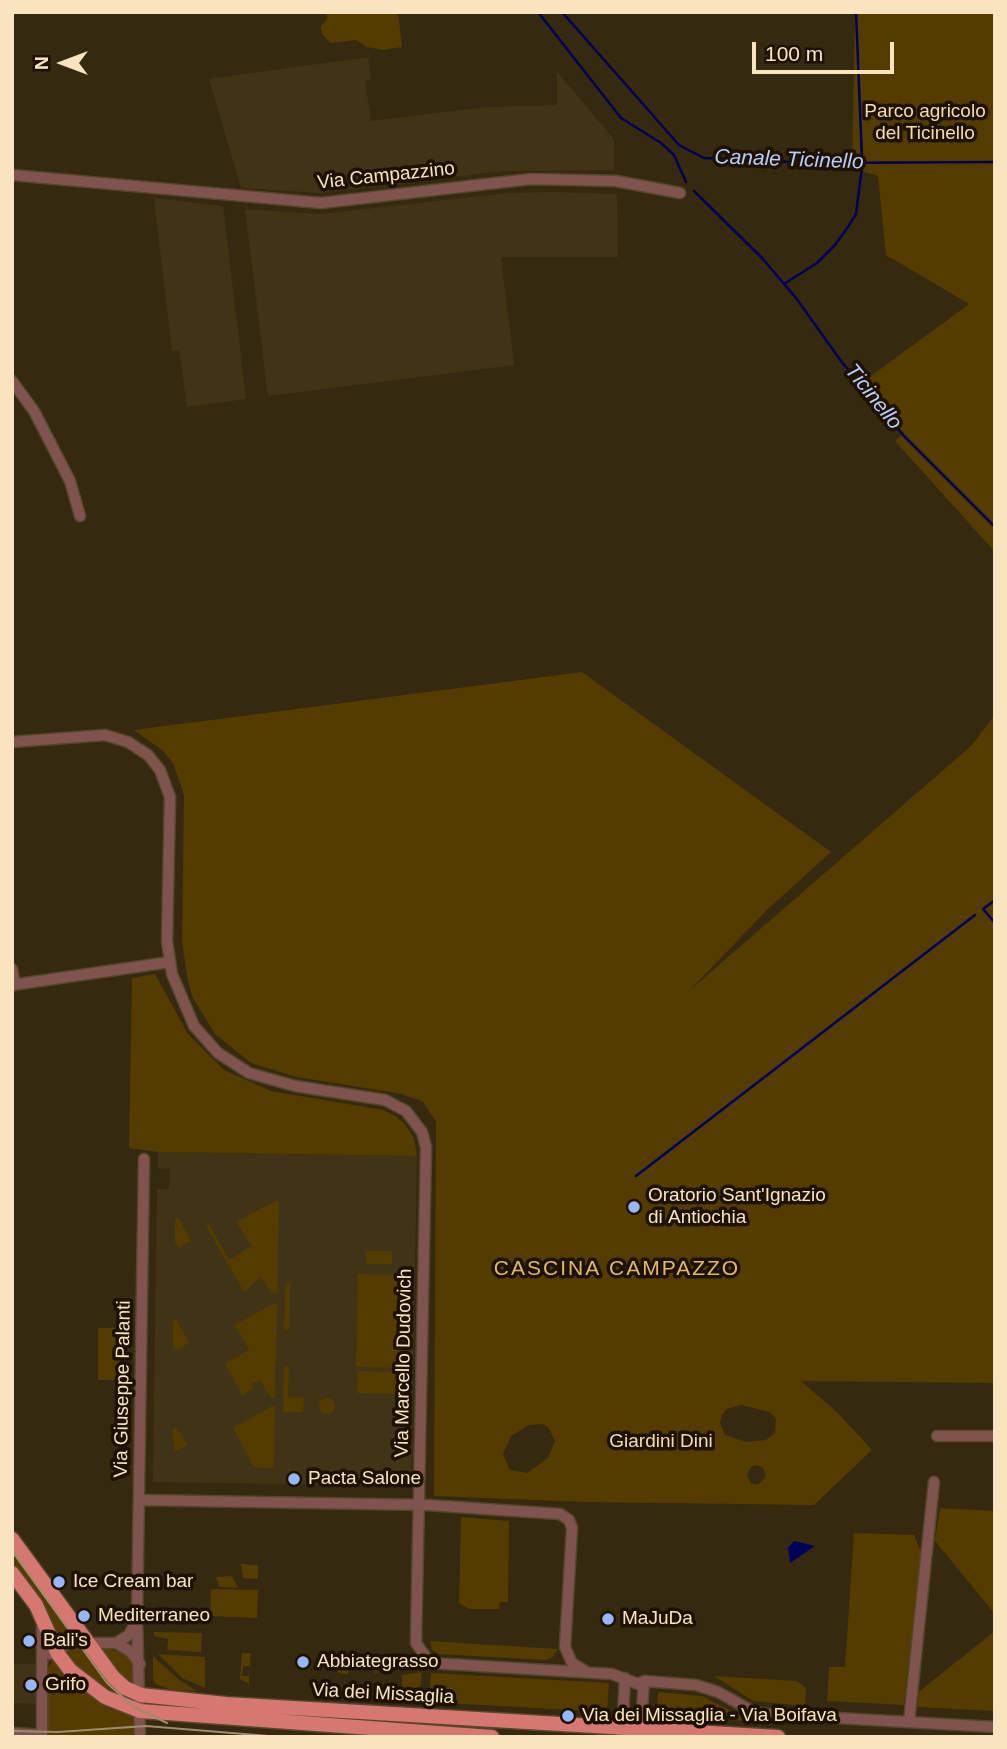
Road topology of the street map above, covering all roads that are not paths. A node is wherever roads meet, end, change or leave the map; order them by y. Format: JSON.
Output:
{"nodes":[{"id":1,"x":12,"y":175,"type":"edge"},
{"id":2,"x":680,"y":192,"type":"dead end"},
{"id":3,"x":12,"y":381,"type":"edge"},
{"id":4,"x":80,"y":516,"type":"dead end"},
{"id":5,"x":12,"y":742,"type":"edge"},
{"id":6,"x":170,"y":962,"type":"junction"},
{"id":7,"x":12,"y":970,"type":"edge"},
{"id":8,"x":13,"y":985,"type":"edge"},
{"id":9,"x":144,"y":1160,"type":"dead end"},
{"id":10,"x":937,"y":1436,"type":"dead end"},
{"id":11,"x":995,"y":1436,"type":"edge"},
{"id":12,"x":934,"y":1482,"type":"dead end"},
{"id":13,"x":140,"y":1500,"type":"junction"},
{"id":14,"x":419,"y":1505,"type":"junction"},
{"id":15,"x":12,"y":1539,"type":"edge"},
{"id":16,"x":12,"y":1573,"type":"edge"},
{"id":17,"x":42,"y":1617,"type":"junction"},
{"id":18,"x":137,"y":1620,"type":"junction"},
{"id":19,"x":87,"y":1642,"type":"junction"},
{"id":20,"x":116,"y":1643,"type":"junction"},
{"id":21,"x":565,"y":1647,"type":"junction"},
{"id":22,"x":56,"y":1648,"type":"junction"},
{"id":23,"x":425,"y":1656,"type":"joint"},
{"id":24,"x":140,"y":1664,"type":"junction"},
{"id":25,"x":44,"y":1666,"type":"junction"},
{"id":26,"x":536,"y":1670,"type":"junction"},
{"id":27,"x":589,"y":1673,"type":"junction"},
{"id":28,"x":625,"y":1678,"type":"junction"},
{"id":29,"x":644,"y":1681,"type":"junction"},
{"id":30,"x":141,"y":1695,"type":"junction"},
{"id":31,"x":140,"y":1711,"type":"junction"},
{"id":32,"x":909,"y":1722,"type":"junction"},
{"id":33,"x":995,"y":1727,"type":"edge"},
{"id":34,"x":622,"y":1732,"type":"edge"},
{"id":35,"x":12,"y":1733,"type":"edge"},
{"id":36,"x":640,"y":1733,"type":"edge"},
{"id":37,"x":42,"y":1736,"type":"edge"},
{"id":38,"x":140,"y":1737,"type":"edge"},
{"id":39,"x":492,"y":1737,"type":"edge"},
{"id":40,"x":778,"y":1737,"type":"edge"}],
"edges":[{"from":1,"to":2,"type":"street","name":"Via Campazzino"},
{"from":3,"to":4,"type":"street"},
{"from":5,"to":6,"type":"street"},
{"from":6,"to":8,"type":"street"},
{"from":6,"to":14,"type":"street","name":"Via Marcello Dudovich"},
{"from":7,"to":8,"type":"street"},
{"from":9,"to":13,"type":"street","name":"Via Giuseppe Palanti"},
{"from":10,"to":11,"type":"street"},
{"from":12,"to":32,"type":"street"},
{"from":13,"to":14,"type":"street"},
{"from":13,"to":18,"type":"street","name":"Via Giuseppe Palanti"},
{"from":14,"to":21,"type":"street"},
{"from":14,"to":23,"type":"street","name":"Via Marcello Dudovich"},
{"from":15,"to":19,"type":"main road"},
{"from":16,"to":17,"type":"main road","name":"Via dei Missaglia"},
{"from":17,"to":22,"type":"main road","name":"Via dei Missaglia"},
{"from":17,"to":25,"type":"street"},
{"from":18,"to":20,"type":"street"},
{"from":18,"to":24,"type":"street","name":"Via Giuseppe Palanti"},
{"from":19,"to":20,"type":"street"},
{"from":19,"to":22,"type":"street"},
{"from":19,"to":30,"type":"main road"},
{"from":20,"to":24,"type":"street"},
{"from":21,"to":26,"type":"street"},
{"from":21,"to":27,"type":"street"},
{"from":22,"to":25,"type":"street"},
{"from":22,"to":31,"type":"main road","name":"Via dei Missaglia"},
{"from":23,"to":26,"type":"street","name":"Via dei Missaglia"},
{"from":24,"to":30,"type":"street","name":"Via Giuseppe Palanti"},
{"from":25,"to":37,"type":"street"},
{"from":26,"to":27,"type":"street","name":"Via dei Missaglia"},
{"from":27,"to":28,"type":"street","name":"Via dei Missaglia"},
{"from":28,"to":29,"type":"street","name":"Via dei Missaglia"},
{"from":28,"to":34,"type":"street"},
{"from":29,"to":32,"type":"street","name":"Via dei Missaglia"},
{"from":29,"to":36,"type":"street"},
{"from":30,"to":31,"type":"street","name":"Via Giuseppe Palanti"},
{"from":30,"to":34,"type":"main road","name":"Via dei Missaglia"},
{"from":31,"to":38,"type":"street","name":"Via Giuseppe Palanti"},
{"from":31,"to":39,"type":"main road","name":"Via dei Missaglia"},
{"from":32,"to":33,"type":"street","name":"Via dei Missaglia"},
{"from":34,"to":36,"type":"main road","name":"Via dei Missaglia"},
{"from":35,"to":37,"type":"street"},
{"from":36,"to":40,"type":"main road","name":"Via dei Missaglia"}]}
